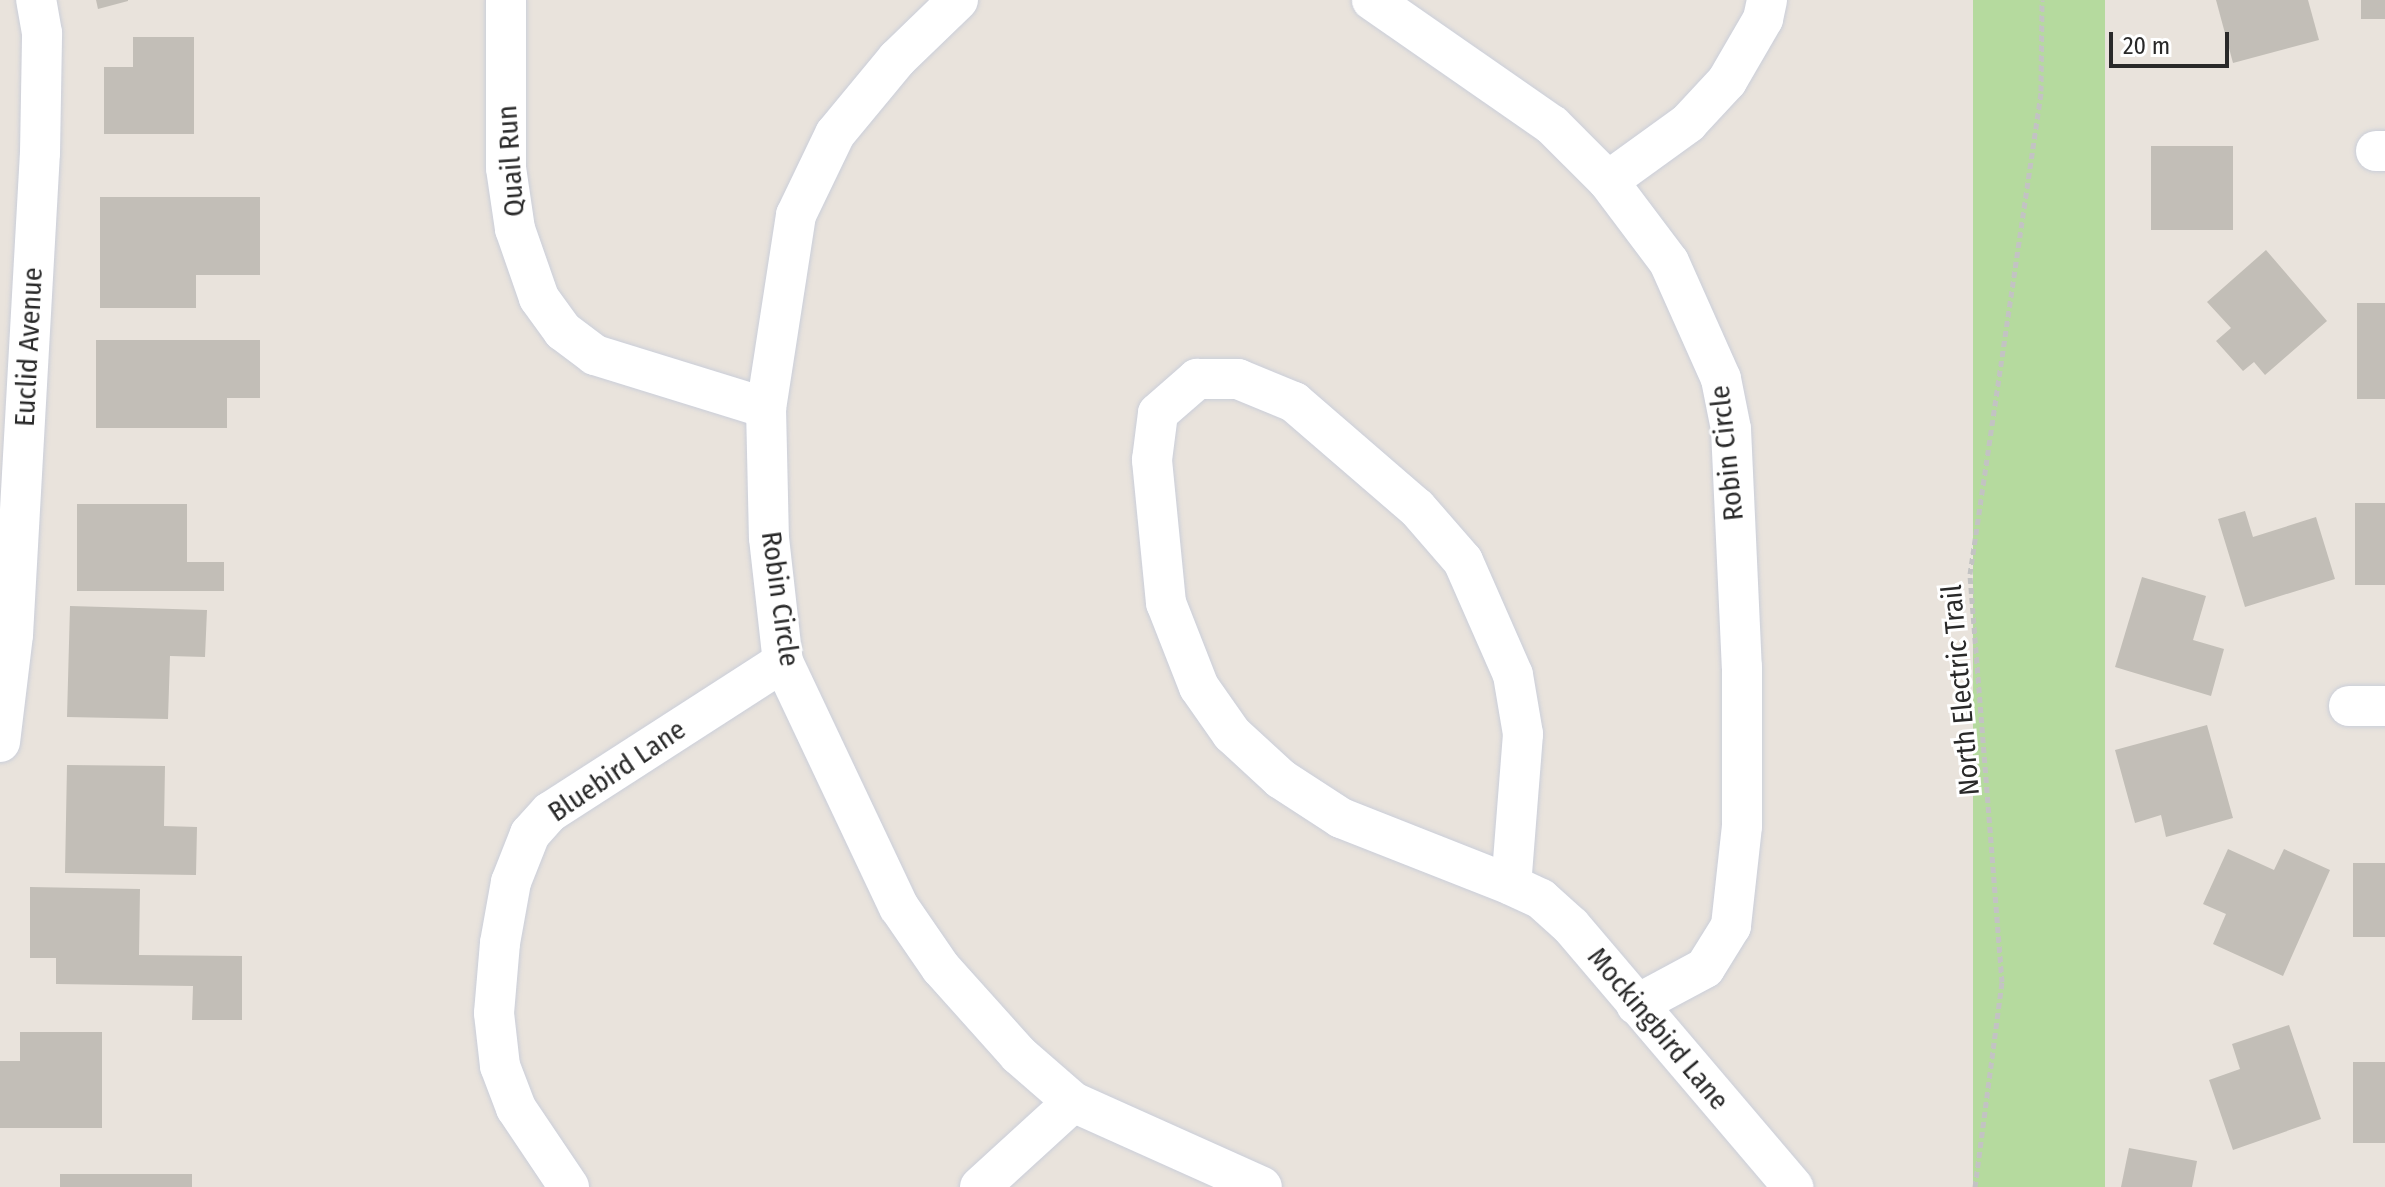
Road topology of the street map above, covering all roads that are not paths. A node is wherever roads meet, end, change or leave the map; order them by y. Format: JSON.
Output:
{"nodes":[{"id":1,"x":36,"y":0,"type":"edge"},
{"id":2,"x":506,"y":0,"type":"edge"},
{"id":3,"x":958,"y":0,"type":"edge"},
{"id":4,"x":1372,"y":0,"type":"edge"},
{"id":5,"x":1767,"y":0,"type":"edge"},
{"id":6,"x":1608,"y":181,"type":"junction"},
{"id":7,"x":766,"y":408,"type":"junction"},
{"id":8,"x":783,"y":662,"type":"junction"},
{"id":9,"x":0,"y":742,"type":"edge"},
{"id":10,"x":1511,"y":885,"type":"junction"},
{"id":11,"x":1636,"y":1005,"type":"junction"},
{"id":12,"x":1073,"y":1102,"type":"junction"},
{"id":13,"x":569,"y":1187,"type":"edge"},
{"id":14,"x":980,"y":1187,"type":"edge"},
{"id":15,"x":1262,"y":1187,"type":"edge"},
{"id":16,"x":1793,"y":1187,"type":"edge"}],
"edges":[{"from":1,"to":9,"type":"street","name":"Euclid Avenue"},
{"from":2,"to":7,"type":"street","name":"Quail Run"},
{"from":3,"to":7,"type":"street","name":"Robin Circle"},
{"from":4,"to":6,"type":"street","name":"Robin Circle"},
{"from":5,"to":6,"type":"street"},
{"from":6,"to":11,"type":"street","name":"Robin Circle"},
{"from":7,"to":8,"type":"street","name":"Robin Circle"},
{"from":8,"to":12,"type":"street","name":"Robin Circle"},
{"from":8,"to":13,"type":"street","name":"Bluebird Lane"},
{"from":10,"to":10,"type":"street","name":"Mockingbird Lane"},
{"from":10,"to":11,"type":"street","name":"Mockingbird Lane"},
{"from":11,"to":16,"type":"street","name":"Mockingbird Lane"},
{"from":12,"to":14,"type":"street"},
{"from":12,"to":15,"type":"street","name":"Robin Circle"}]}
